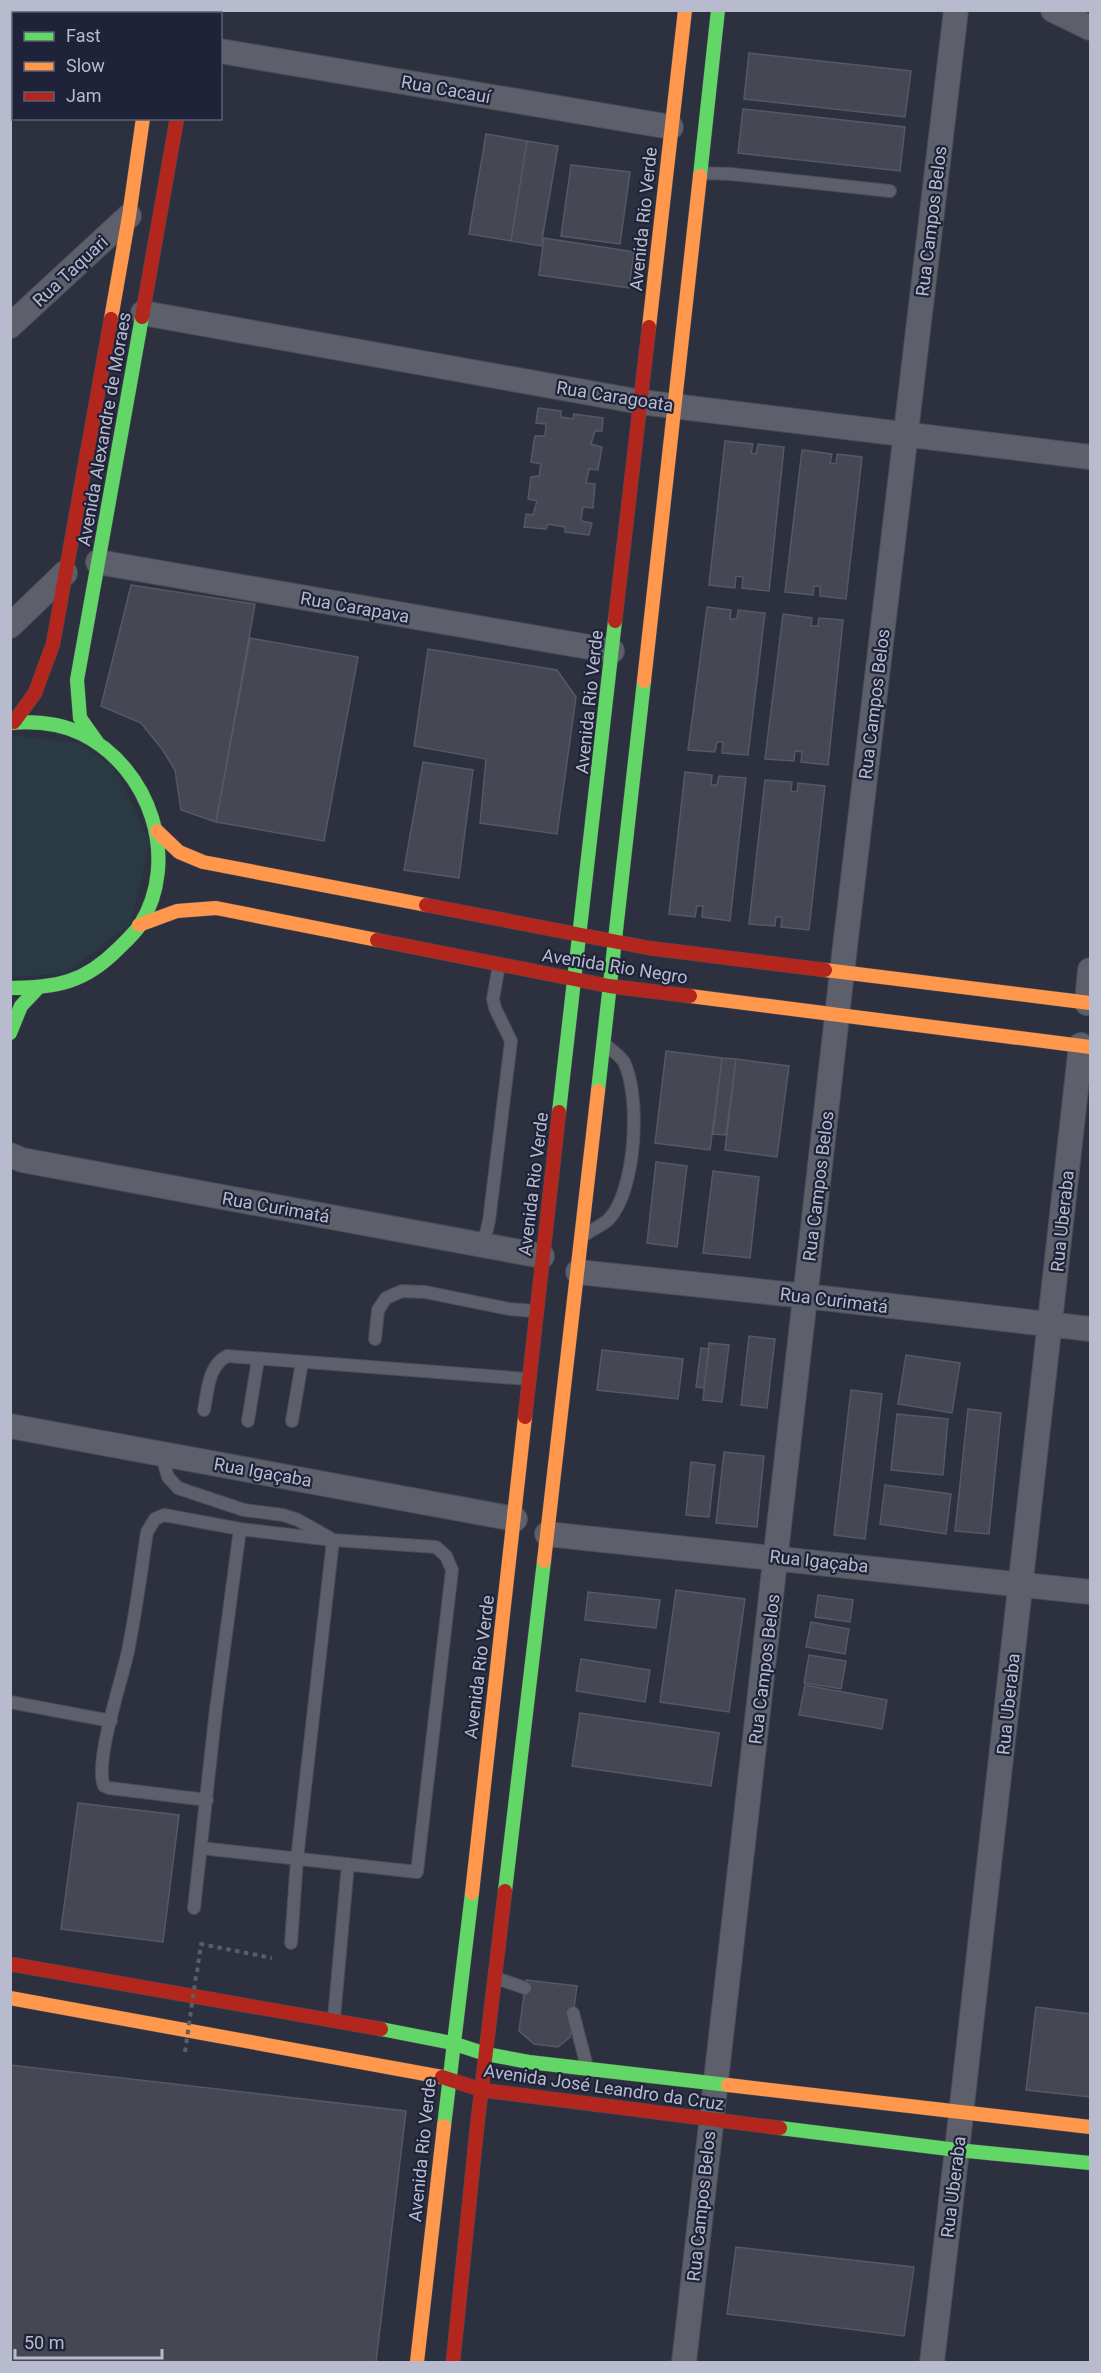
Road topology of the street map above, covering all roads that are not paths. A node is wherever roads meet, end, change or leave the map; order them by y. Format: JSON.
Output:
{"nodes":[{"id":1,"x":685,"y":10,"type":"edge"},
{"id":2,"x":718,"y":10,"type":"edge"},
{"id":3,"x":956,"y":10,"type":"edge"},
{"id":4,"x":1053,"y":10,"type":"edge"},
{"id":5,"x":1090,"y":28,"type":"edge"},
{"id":6,"x":222,"y":51,"type":"edge"},
{"id":7,"x":143,"y":120,"type":"edge"},
{"id":8,"x":177,"y":120,"type":"edge"},
{"id":9,"x":671,"y":128,"type":"junction"},
{"id":10,"x":700,"y":173,"type":"junction"},
{"id":11,"x":890,"y":191,"type":"dead end"},
{"id":12,"x":129,"y":216,"type":"junction"},
{"id":13,"x":143,"y":313,"type":"junction"},
{"id":14,"x":10,"y":326,"type":"edge"},
{"id":15,"x":640,"y":402,"type":"junction"},
{"id":16,"x":674,"y":406,"type":"junction"},
{"id":17,"x":906,"y":434,"type":"junction"},
{"id":18,"x":1090,"y":456,"type":"edge"},
{"id":19,"x":99,"y":562,"type":"junction"},
{"id":20,"x":65,"y":573,"type":"junction"},
{"id":21,"x":10,"y":626,"type":"edge"},
{"id":22,"x":612,"y":651,"type":"junction"},
{"id":23,"x":12,"y":723,"type":"edge"},
{"id":24,"x":97,"y":742,"type":"junction"},
{"id":25,"x":157,"y":831,"type":"junction"},
{"id":26,"x":140,"y":925,"type":"junction"},
{"id":27,"x":580,"y":934,"type":"junction"},
{"id":28,"x":615,"y":941,"type":"junction"},
{"id":29,"x":499,"y":964,"type":"junction"},
{"id":30,"x":1090,"y":970,"type":"edge"},
{"id":31,"x":842,"y":972,"type":"junction"},
{"id":32,"x":575,"y":979,"type":"junction"},
{"id":33,"x":609,"y":986,"type":"junction"},
{"id":34,"x":10,"y":988,"type":"edge"},
{"id":35,"x":38,"y":988,"type":"junction"},
{"id":36,"x":1089,"y":1003,"type":"edge"},
{"id":37,"x":837,"y":1015,"type":"junction"},
{"id":38,"x":10,"y":1033,"type":"edge"},
{"id":39,"x":603,"y":1042,"type":"junction"},
{"id":40,"x":1086,"y":1046,"type":"edge"},
{"id":41,"x":10,"y":1155,"type":"edge"},
{"id":42,"x":582,"y":1236,"type":"junction"},
{"id":43,"x":483,"y":1245,"type":"junction"},
{"id":44,"x":542,"y":1256,"type":"junction"},
{"id":45,"x":578,"y":1272,"type":"junction"},
{"id":46,"x":805,"y":1296,"type":"junction"},
{"id":47,"x":536,"y":1311,"type":"junction"},
{"id":48,"x":1050,"y":1325,"type":"junction"},
{"id":49,"x":1090,"y":1329,"type":"edge"},
{"id":50,"x":375,"y":1340,"type":"dead end"},
{"id":51,"x":258,"y":1359,"type":"junction"},
{"id":52,"x":302,"y":1362,"type":"junction"},
{"id":53,"x":530,"y":1379,"type":"junction"},
{"id":54,"x":204,"y":1410,"type":"dead end"},
{"id":55,"x":248,"y":1421,"type":"dead end"},
{"id":56,"x":292,"y":1421,"type":"dead end"},
{"id":57,"x":10,"y":1426,"type":"edge"},
{"id":58,"x":161,"y":1454,"type":"junction"},
{"id":59,"x":515,"y":1519,"type":"junction"},
{"id":60,"x":240,"y":1529,"type":"junction"},
{"id":61,"x":547,"y":1534,"type":"junction"},
{"id":62,"x":333,"y":1540,"type":"junction"},
{"id":63,"x":777,"y":1557,"type":"junction"},
{"id":64,"x":1021,"y":1583,"type":"junction"},
{"id":65,"x":1090,"y":1592,"type":"edge"},
{"id":66,"x":10,"y":1702,"type":"edge"},
{"id":67,"x":111,"y":1721,"type":"junction"},
{"id":68,"x":207,"y":1800,"type":"junction"},
{"id":69,"x":201,"y":1848,"type":"junction"},
{"id":70,"x":297,"y":1859,"type":"junction"},
{"id":71,"x":348,"y":1864,"type":"junction"},
{"id":72,"x":195,"y":1908,"type":"dead end"},
{"id":73,"x":291,"y":1943,"type":"dead end"},
{"id":74,"x":10,"y":1964,"type":"edge"},
{"id":75,"x":495,"y":1978,"type":"junction"},
{"id":76,"x":525,"y":1988,"type":"dead end"},
{"id":77,"x":10,"y":1998,"type":"edge"},
{"id":78,"x":573,"y":2013,"type":"dead end"},
{"id":79,"x":334,"y":2020,"type":"junction"},
{"id":80,"x":331,"y":2035,"type":"dead end"},
{"id":81,"x":452,"y":2043,"type":"junction"},
{"id":82,"x":486,"y":2054,"type":"junction"},
{"id":83,"x":587,"y":2068,"type":"junction"},
{"id":84,"x":448,"y":2078,"type":"junction"},
{"id":85,"x":715,"y":2082,"type":"junction"},
{"id":86,"x":482,"y":2090,"type":"junction"},
{"id":87,"x":962,"y":2112,"type":"junction"},
{"id":88,"x":711,"y":2121,"type":"junction"},
{"id":89,"x":1090,"y":2127,"type":"edge"},
{"id":90,"x":957,"y":2150,"type":"junction"},
{"id":91,"x":1090,"y":2163,"type":"edge"},
{"id":92,"x":417,"y":2362,"type":"edge"},
{"id":93,"x":453,"y":2362,"type":"edge"},
{"id":94,"x":684,"y":2362,"type":"edge"},
{"id":95,"x":932,"y":2362,"type":"edge"}],
"edges":[{"from":1,"to":9,"type":"main road","name":"Avenida Rio Verde"},
{"from":2,"to":10,"type":"main road"},
{"from":3,"to":17,"type":"street","name":"Rua Campos Belos"},
{"from":4,"to":5,"type":"street"},
{"from":6,"to":9,"type":"street","name":"Rua Cacauí"},
{"from":7,"to":12,"type":"main road","name":"Avenida Alexandre de Moraes"},
{"from":8,"to":13,"type":"main road","name":"Avenida Alexandre de Moraes"},
{"from":9,"to":15,"type":"main road","name":"Avenida Rio Verde"},
{"from":10,"to":11,"type":"lane"},
{"from":10,"to":16,"type":"main road"},
{"from":12,"to":14,"type":"street","name":"Rua Taquari"},
{"from":12,"to":20,"type":"main road","name":"Avenida Alexandre de Moraes"},
{"from":13,"to":15,"type":"street","name":"Rua Caragoata"},
{"from":13,"to":19,"type":"main road","name":"Avenida Alexandre de Moraes"},
{"from":15,"to":16,"type":"street","name":"Rua Caragoata"},
{"from":15,"to":22,"type":"main road","name":"Avenida Rio Verde"},
{"from":16,"to":17,"type":"street","name":"Rua Caragoata"},
{"from":16,"to":28,"type":"main road"},
{"from":17,"to":18,"type":"street","name":"Rua Caragoata"},
{"from":17,"to":31,"type":"street","name":"Rua Campos Belos"},
{"from":19,"to":22,"type":"street","name":"Rua Carapava"},
{"from":19,"to":24,"type":"main road","name":"Avenida Alexandre de Moraes"},
{"from":20,"to":21,"type":"street"},
{"from":20,"to":23,"type":"main road","name":"Avenida Alexandre de Moraes"},
{"from":22,"to":27,"type":"main road","name":"Avenida Rio Verde"},
{"from":23,"to":24,"type":"main road"},
{"from":24,"to":25,"type":"main road"},
{"from":25,"to":26,"type":"main road"},
{"from":25,"to":27,"type":"main road","name":"Avenida Rio Negro"},
{"from":26,"to":29,"type":"main road","name":"Avenida Rio Negro"},
{"from":26,"to":35,"type":"main road"},
{"from":27,"to":28,"type":"main road","name":"Avenida Rio Negro"},
{"from":27,"to":32,"type":"main road","name":"Avenida Rio Verde"},
{"from":28,"to":31,"type":"main road","name":"Avenida Rio Negro"},
{"from":28,"to":33,"type":"main road"},
{"from":29,"to":32,"type":"main road","name":"Avenida Rio Negro"},
{"from":29,"to":43,"type":"lane"},
{"from":30,"to":36,"type":"street"},
{"from":31,"to":36,"type":"main road","name":"Avenida Rio Negro"},
{"from":31,"to":37,"type":"street","name":"Rua Campos Belos"},
{"from":32,"to":33,"type":"main road","name":"Avenida Rio Negro"},
{"from":32,"to":44,"type":"main road","name":"Avenida Rio Verde"},
{"from":33,"to":37,"type":"main road","name":"Avenida Rio Negro"},
{"from":33,"to":39,"type":"main road"},
{"from":34,"to":35,"type":"main road"},
{"from":35,"to":38,"type":"main road"},
{"from":37,"to":40,"type":"main road","name":"Avenida Rio Negro"},
{"from":37,"to":46,"type":"street","name":"Rua Campos Belos"},
{"from":39,"to":42,"type":"main road"},
{"from":39,"to":42,"type":"lane"},
{"from":40,"to":48,"type":"street","name":"Rua Uberaba"},
{"from":41,"to":43,"type":"street","name":"Rua Curimatá"},
{"from":42,"to":45,"type":"main road"},
{"from":43,"to":44,"type":"street","name":"Rua Curimatá"},
{"from":44,"to":47,"type":"main road","name":"Avenida Rio Verde"},
{"from":45,"to":46,"type":"street","name":"Rua Curimatá"},
{"from":45,"to":61,"type":"main road"},
{"from":46,"to":48,"type":"street","name":"Rua Curimatá"},
{"from":46,"to":63,"type":"street","name":"Rua Campos Belos"},
{"from":47,"to":50,"type":"lane"},
{"from":47,"to":53,"type":"main road","name":"Avenida Rio Verde"},
{"from":48,"to":49,"type":"street","name":"Rua Curimatá"},
{"from":48,"to":64,"type":"street","name":"Rua Uberaba"},
{"from":51,"to":52,"type":"lane"},
{"from":51,"to":54,"type":"lane"},
{"from":51,"to":55,"type":"lane"},
{"from":52,"to":53,"type":"lane"},
{"from":52,"to":56,"type":"lane"},
{"from":53,"to":59,"type":"main road","name":"Avenida Rio Verde"},
{"from":57,"to":58,"type":"street","name":"Rua Igaçaba"},
{"from":58,"to":59,"type":"street","name":"Rua Igaçaba"},
{"from":58,"to":62,"type":"lane"},
{"from":59,"to":81,"type":"main road","name":"Avenida Rio Verde"},
{"from":60,"to":62,"type":"lane"},
{"from":60,"to":67,"type":"lane"},
{"from":60,"to":68,"type":"lane"},
{"from":61,"to":63,"type":"street","name":"Rua Igaçaba"},
{"from":61,"to":75,"type":"main road"},
{"from":62,"to":70,"type":"lane"},
{"from":62,"to":71,"type":"lane"},
{"from":63,"to":64,"type":"street","name":"Rua Igaçaba"},
{"from":63,"to":85,"type":"street","name":"Rua Campos Belos"},
{"from":64,"to":65,"type":"street","name":"Rua Igaçaba"},
{"from":64,"to":87,"type":"street","name":"Rua Uberaba"},
{"from":66,"to":67,"type":"lane"},
{"from":67,"to":68,"type":"lane"},
{"from":68,"to":69,"type":"lane"},
{"from":69,"to":70,"type":"lane"},
{"from":69,"to":72,"type":"lane"},
{"from":70,"to":71,"type":"lane"},
{"from":70,"to":73,"type":"lane"},
{"from":71,"to":79,"type":"lane"},
{"from":74,"to":79,"type":"main road","name":"Avenida José Leandro da Cruz"},
{"from":75,"to":76,"type":"lane"},
{"from":75,"to":82,"type":"main road"},
{"from":77,"to":84,"type":"main road","name":"Avenida José Leandro da Cruz"},
{"from":78,"to":83,"type":"lane"},
{"from":79,"to":80,"type":"main road"},
{"from":79,"to":81,"type":"main road","name":"Avenida José Leandro da Cruz"},
{"from":81,"to":82,"type":"main road","name":"Avenida José Leandro da Cruz"},
{"from":81,"to":84,"type":"main road","name":"Avenida Rio Verde"},
{"from":82,"to":83,"type":"main road","name":"Avenida José Leandro da Cruz"},
{"from":82,"to":86,"type":"main road"},
{"from":83,"to":85,"type":"main road","name":"Avenida José Leandro da Cruz"},
{"from":84,"to":86,"type":"main road","name":"Avenida José Leandro da Cruz"},
{"from":84,"to":92,"type":"main road","name":"Avenida Rio Verde"},
{"from":85,"to":87,"type":"main road","name":"Avenida José Leandro da Cruz"},
{"from":85,"to":88,"type":"street","name":"Rua Campos Belos"},
{"from":86,"to":88,"type":"main road","name":"Avenida José Leandro da Cruz"},
{"from":86,"to":93,"type":"main road"},
{"from":87,"to":89,"type":"main road","name":"Avenida José Leandro da Cruz"},
{"from":87,"to":90,"type":"street","name":"Rua Uberaba"},
{"from":88,"to":90,"type":"main road","name":"Avenida José Leandro da Cruz"},
{"from":88,"to":94,"type":"street","name":"Rua Campos Belos"},
{"from":90,"to":91,"type":"main road","name":"Avenida José Leandro da Cruz"},
{"from":90,"to":95,"type":"street","name":"Rua Uberaba"}]}
